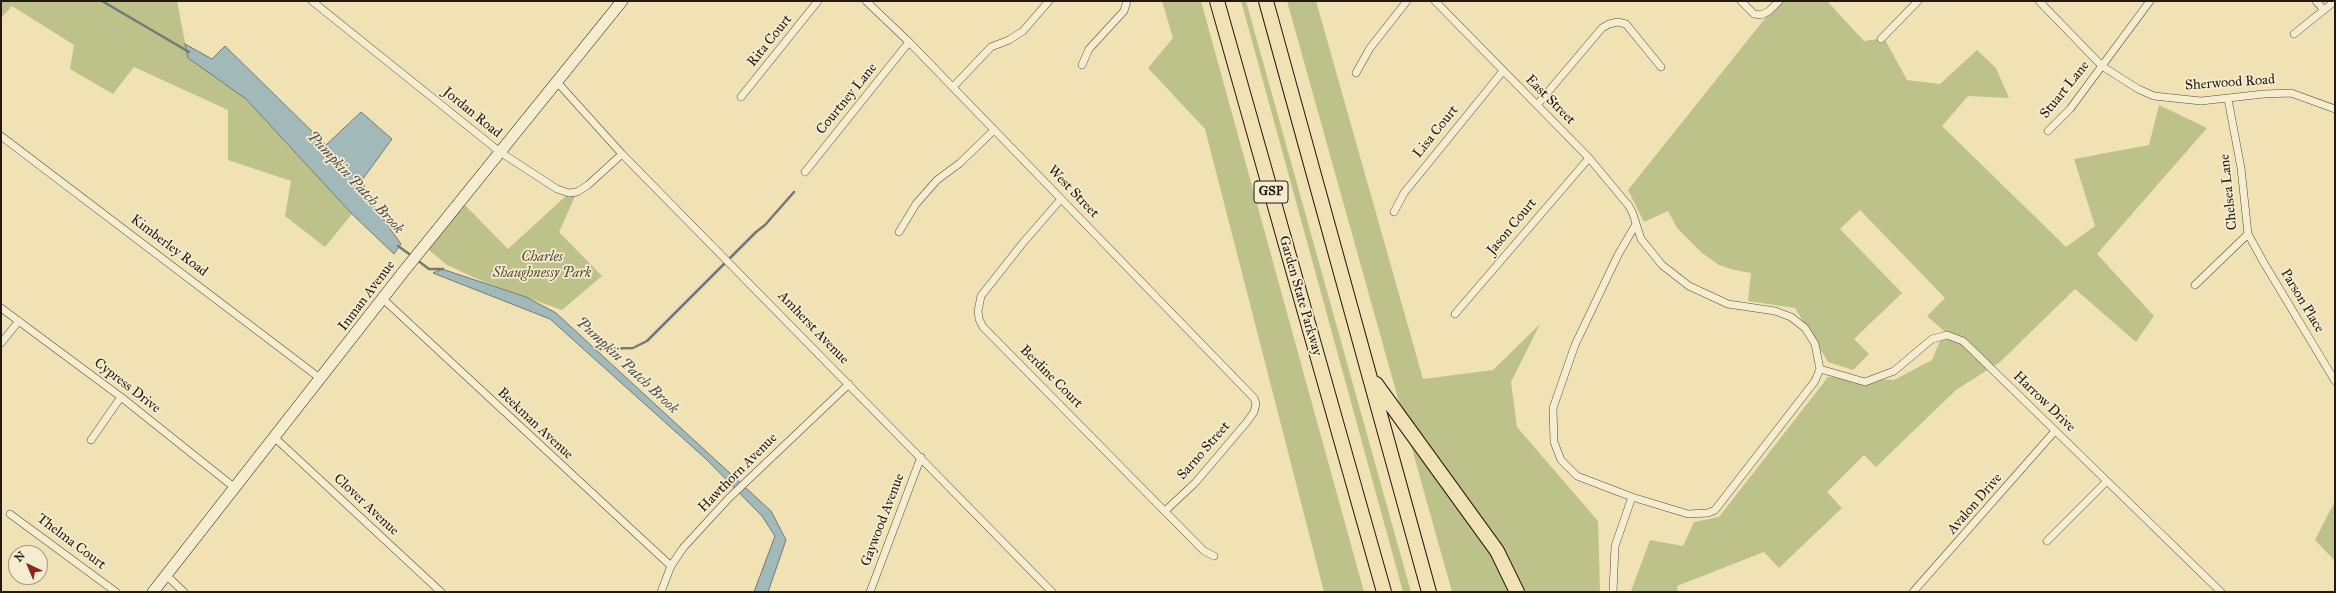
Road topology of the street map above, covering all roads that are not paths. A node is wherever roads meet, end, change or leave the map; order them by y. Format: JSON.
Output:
{"nodes":[{"id":1,"x":312,"y":1,"type":"edge"},
{"id":2,"x":622,"y":1,"type":"edge"},
{"id":3,"x":818,"y":1,"type":"edge"},
{"id":4,"x":866,"y":1,"type":"edge"},
{"id":5,"x":1049,"y":1,"type":"edge"},
{"id":6,"x":1127,"y":1,"type":"edge"},
{"id":7,"x":1217,"y":1,"type":"edge"},
{"id":8,"x":1266,"y":1,"type":"edge"},
{"id":9,"x":1407,"y":1,"type":"edge"},
{"id":10,"x":1435,"y":1,"type":"edge"},
{"id":11,"x":1741,"y":1,"type":"edge"},
{"id":12,"x":1779,"y":1,"type":"edge"},
{"id":13,"x":1918,"y":1,"type":"edge"},
{"id":14,"x":2039,"y":1,"type":"edge"},
{"id":15,"x":2150,"y":1,"type":"edge"},
{"id":16,"x":2316,"y":1,"type":"edge"},
{"id":17,"x":2335,"y":1,"type":"edge"},
{"id":18,"x":2324,"y":10,"type":"junction"},
{"id":19,"x":2294,"y":34,"type":"dead end"},
{"id":20,"x":1881,"y":39,"type":"dead end"},
{"id":21,"x":909,"y":42,"type":"junction"},
{"id":22,"x":1082,"y":65,"type":"dead end"},
{"id":23,"x":2102,"y":66,"type":"junction"},
{"id":24,"x":1661,"y":67,"type":"dead end"},
{"id":25,"x":1503,"y":70,"type":"junction"},
{"id":26,"x":1356,"y":73,"type":"dead end"},
{"id":27,"x":557,"y":82,"type":"junction"},
{"id":28,"x":953,"y":87,"type":"junction"},
{"id":29,"x":741,"y":97,"type":"dead end"},
{"id":30,"x":2228,"y":99,"type":"junction"},
{"id":31,"x":1536,"y":105,"type":"junction"},
{"id":32,"x":2335,"y":109,"type":"edge"},
{"id":33,"x":994,"y":130,"type":"junction"},
{"id":34,"x":2048,"y":131,"type":"dead end"},
{"id":35,"x":1,"y":136,"type":"edge"},
{"id":36,"x":500,"y":152,"type":"junction"},
{"id":37,"x":622,"y":154,"type":"junction"},
{"id":38,"x":1589,"y":158,"type":"junction"},
{"id":39,"x":805,"y":172,"type":"dead end"},
{"id":40,"x":1061,"y":199,"type":"junction"},
{"id":41,"x":1394,"y":212,"type":"dead end"},
{"id":42,"x":1636,"y":224,"type":"junction"},
{"id":43,"x":899,"y":232,"type":"dead end"},
{"id":44,"x":2248,"y":234,"type":"junction"},
{"id":45,"x":2195,"y":285,"type":"dead end"},
{"id":46,"x":383,"y":299,"type":"junction"},
{"id":47,"x":1,"y":308,"type":"edge"},
{"id":48,"x":1455,"y":314,"type":"dead end"},
{"id":49,"x":19,"y":321,"type":"junction"},
{"id":50,"x":1,"y":343,"type":"edge"},
{"id":51,"x":1820,"y":369,"type":"junction"},
{"id":52,"x":1370,"y":376,"type":"junction"},
{"id":53,"x":321,"y":379,"type":"junction"},
{"id":54,"x":2335,"y":381,"type":"edge"},
{"id":55,"x":849,"y":384,"type":"junction"},
{"id":56,"x":121,"y":398,"type":"junction"},
{"id":57,"x":1256,"y":404,"type":"joint"},
{"id":58,"x":2056,"y":431,"type":"junction"},
{"id":59,"x":274,"y":437,"type":"junction"},
{"id":60,"x":91,"y":440,"type":"dead end"},
{"id":61,"x":921,"y":457,"type":"junction"},
{"id":62,"x":2107,"y":481,"type":"junction"},
{"id":63,"x":236,"y":488,"type":"junction"},
{"id":64,"x":1632,"y":497,"type":"junction"},
{"id":65,"x":1165,"y":511,"type":"junction"},
{"id":66,"x":10,"y":514,"type":"dead end"},
{"id":67,"x":2047,"y":541,"type":"dead end"},
{"id":68,"x":1214,"y":556,"type":"dead end"},
{"id":69,"x":671,"y":566,"type":"junction"},
{"id":70,"x":166,"y":576,"type":"junction"},
{"id":71,"x":116,"y":592,"type":"edge"},
{"id":72,"x":153,"y":592,"type":"edge"},
{"id":73,"x":184,"y":592,"type":"edge"},
{"id":74,"x":440,"y":592,"type":"edge"},
{"id":75,"x":661,"y":592,"type":"edge"},
{"id":76,"x":870,"y":592,"type":"edge"},
{"id":77,"x":1052,"y":592,"type":"edge"},
{"id":78,"x":1384,"y":592,"type":"edge"},
{"id":79,"x":1429,"y":592,"type":"edge"},
{"id":80,"x":1516,"y":592,"type":"edge"},
{"id":81,"x":1613,"y":592,"type":"edge"},
{"id":82,"x":1913,"y":592,"type":"edge"},
{"id":83,"x":2221,"y":592,"type":"edge"}],
"edges":[{"from":1,"to":36,"type":"street","name":"Jordan Road"},
{"from":2,"to":27,"type":"main road","name":"Inman Avenue"},
{"from":3,"to":29,"type":"street","name":"Rita Court"},
{"from":4,"to":21,"type":"street","name":"West Street"},
{"from":5,"to":28,"type":"street"},
{"from":6,"to":22,"type":"street"},
{"from":7,"to":78,"type":"highway","name":"Garden State Parkway","number":"GSP"},
{"from":8,"to":52,"type":"highway"},
{"from":9,"to":26,"type":"street"},
{"from":10,"to":25,"type":"street","name":"East Street"},
{"from":11,"to":12,"type":"street"},
{"from":13,"to":20,"type":"street"},
{"from":14,"to":23,"type":"street","name":"Sherwood Road"},
{"from":15,"to":23,"type":"street","name":"Stuart Lane"},
{"from":16,"to":18,"type":"street"},
{"from":17,"to":18,"type":"street"},
{"from":18,"to":19,"type":"street"},
{"from":21,"to":28,"type":"street","name":"West Street"},
{"from":21,"to":39,"type":"street","name":"Courtney Lane"},
{"from":23,"to":30,"type":"street","name":"Sherwood Road"},
{"from":23,"to":34,"type":"street","name":"Stuart Lane"},
{"from":24,"to":31,"type":"street"},
{"from":25,"to":31,"type":"street","name":"East Street"},
{"from":25,"to":41,"type":"street","name":"Lisa Court"},
{"from":27,"to":36,"type":"main road","name":"Inman Avenue"},
{"from":27,"to":37,"type":"street","name":"Amherst Avenue"},
{"from":28,"to":33,"type":"street","name":"West Street"},
{"from":30,"to":32,"type":"street","name":"Sherwood Road"},
{"from":30,"to":44,"type":"street","name":"Chelsea Lane"},
{"from":31,"to":38,"type":"street","name":"East Street"},
{"from":33,"to":40,"type":"street","name":"West Street"},
{"from":33,"to":43,"type":"street"},
{"from":35,"to":53,"type":"street","name":"Kimberley Road"},
{"from":36,"to":37,"type":"street","name":"Jordan Road"},
{"from":36,"to":46,"type":"main road","name":"Inman Avenue"},
{"from":37,"to":55,"type":"street","name":"Amherst Avenue"},
{"from":38,"to":42,"type":"street","name":"East Street"},
{"from":38,"to":48,"type":"street","name":"Jason Court"},
{"from":40,"to":57,"type":"street","name":"West Street"},
{"from":40,"to":65,"type":"street","name":"Berdine Court"},
{"from":42,"to":51,"type":"street","name":"East Street"},
{"from":42,"to":64,"type":"street"},
{"from":44,"to":45,"type":"street","name":"Chelsea Lane"},
{"from":44,"to":54,"type":"street","name":"Parson Place"},
{"from":46,"to":53,"type":"main road","name":"Inman Avenue"},
{"from":46,"to":69,"type":"street","name":"Beekman Avenue"},
{"from":47,"to":49,"type":"street","name":"Cypress Drive"},
{"from":49,"to":50,"type":"street"},
{"from":49,"to":56,"type":"street","name":"Cypress Drive"},
{"from":51,"to":58,"type":"street","name":"Harrow Drive"},
{"from":51,"to":64,"type":"street"},
{"from":52,"to":79,"type":"highway"},
{"from":52,"to":80,"type":"highway"},
{"from":53,"to":59,"type":"main road","name":"Inman Avenue"},
{"from":55,"to":61,"type":"street","name":"Amherst Avenue"},
{"from":55,"to":69,"type":"street","name":"Hawthorn Avenue"},
{"from":56,"to":60,"type":"street"},
{"from":56,"to":63,"type":"street","name":"Cypress Drive"},
{"from":57,"to":65,"type":"street","name":"Sarno Street"},
{"from":58,"to":62,"type":"street","name":"Harrow Drive"},
{"from":58,"to":82,"type":"street","name":"Avalon Drive"},
{"from":59,"to":63,"type":"main road","name":"Inman Avenue"},
{"from":59,"to":74,"type":"street","name":"Clover Avenue"},
{"from":61,"to":76,"type":"street","name":"Gaywood Avenue"},
{"from":61,"to":77,"type":"street","name":"Amherst Avenue"},
{"from":62,"to":67,"type":"street"},
{"from":62,"to":83,"type":"street","name":"Harrow Drive"},
{"from":63,"to":70,"type":"main road","name":"Inman Avenue"},
{"from":64,"to":81,"type":"street"},
{"from":65,"to":68,"type":"street","name":"Berdine Court"},
{"from":66,"to":71,"type":"street","name":"Thelma Court"},
{"from":69,"to":75,"type":"street","name":"Hawthorn Avenue"},
{"from":70,"to":72,"type":"main road","name":"Inman Avenue"},
{"from":70,"to":73,"type":"street"}]}
